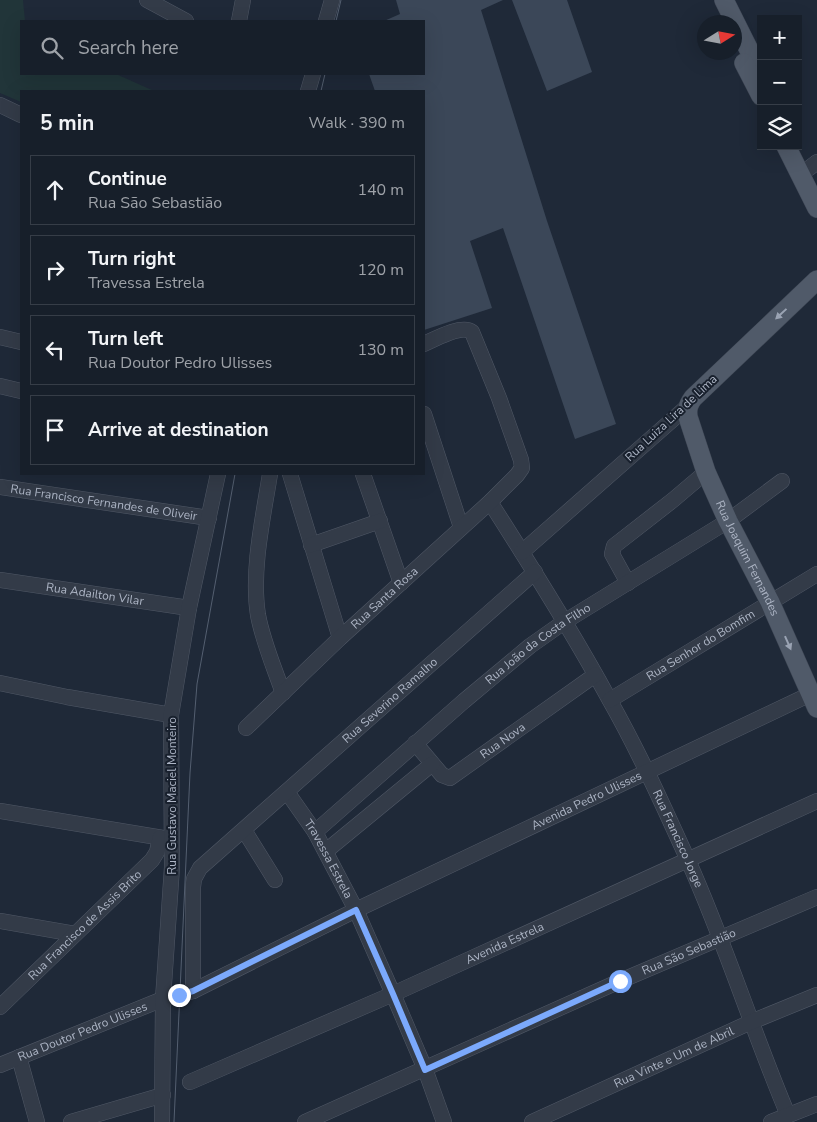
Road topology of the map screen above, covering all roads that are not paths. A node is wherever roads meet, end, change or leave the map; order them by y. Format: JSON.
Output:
{"nodes":[{"id":1,"x":147,"y":0,"type":"edge"},
{"id":2,"x":243,"y":0,"type":"edge"},
{"id":3,"x":332,"y":0,"type":"edge"},
{"id":4,"x":712,"y":0,"type":"edge"},
{"id":5,"x":724,"y":0,"type":"edge"},
{"id":6,"x":720,"y":15,"type":"edge"},
{"id":7,"x":184,"y":20,"type":"edge"},
{"id":8,"x":239,"y":20,"type":"edge"},
{"id":9,"x":326,"y":20,"type":"edge"},
{"id":10,"x":742,"y":59,"type":"edge"},
{"id":11,"x":757,"y":66,"type":"edge"},
{"id":12,"x":757,"y":88,"type":"edge"},
{"id":13,"x":0,"y":105,"type":"edge"},
{"id":14,"x":20,"y":115,"type":"edge"},
{"id":15,"x":788,"y":150,"type":"edge"},
{"id":16,"x":800,"y":150,"type":"edge"},
{"id":17,"x":814,"y":172,"type":"edge"},
{"id":18,"x":817,"y":208,"type":"edge"},
{"id":19,"x":817,"y":280,"type":"edge"},
{"id":20,"x":0,"y":337,"type":"edge"},
{"id":21,"x":20,"y":341,"type":"edge"},
{"id":22,"x":425,"y":344,"type":"edge"},
{"id":23,"x":0,"y":386,"type":"edge"},
{"id":24,"x":20,"y":391,"type":"edge"},
{"id":25,"x":688,"y":406,"type":"junction"},
{"id":26,"x":425,"y":417,"type":"edge"},
{"id":27,"x":706,"y":472,"type":"junction"},
{"id":28,"x":218,"y":475,"type":"edge"},
{"id":29,"x":270,"y":475,"type":"edge"},
{"id":30,"x":295,"y":475,"type":"edge"},
{"id":31,"x":363,"y":475,"type":"edge"},
{"id":32,"x":782,"y":481,"type":"dead end"},
{"id":33,"x":0,"y":487,"type":"edge"},
{"id":34,"x":490,"y":502,"type":"junction"},
{"id":35,"x":209,"y":518,"type":"junction"},
{"id":36,"x":380,"y":521,"type":"junction"},
{"id":37,"x":728,"y":521,"type":"junction"},
{"id":38,"x":461,"y":527,"type":"junction"},
{"id":39,"x":311,"y":546,"type":"junction"},
{"id":40,"x":522,"y":552,"type":"junction"},
{"id":41,"x":535,"y":572,"type":"junction"},
{"id":42,"x":817,"y":574,"type":"edge"},
{"id":43,"x":0,"y":580,"type":"edge"},
{"id":44,"x":401,"y":583,"type":"junction"},
{"id":45,"x":628,"y":583,"type":"junction"},
{"id":46,"x":770,"y":602,"type":"junction"},
{"id":47,"x":190,"y":608,"type":"junction"},
{"id":48,"x":564,"y":622,"type":"junction"},
{"id":49,"x":340,"y":638,"type":"junction"},
{"id":50,"x":595,"y":675,"type":"junction"},
{"id":51,"x":0,"y":683,"type":"edge"},
{"id":52,"x":283,"y":692,"type":"junction"},
{"id":53,"x":815,"y":698,"type":"edge"},
{"id":54,"x":610,"y":700,"type":"junction"},
{"id":55,"x":171,"y":715,"type":"junction"},
{"id":56,"x":246,"y":728,"type":"dead end"},
{"id":57,"x":415,"y":743,"type":"junction"},
{"id":58,"x":432,"y":764,"type":"junction"},
{"id":59,"x":646,"y":773,"type":"junction"},
{"id":60,"x":288,"y":792,"type":"junction"},
{"id":61,"x":817,"y":801,"type":"edge"},
{"id":62,"x":0,"y":811,"type":"edge"},
{"id":63,"x":244,"y":830,"type":"junction"},
{"id":64,"x":315,"y":832,"type":"junction"},
{"id":65,"x":166,"y":838,"type":"junction"},
{"id":66,"x":326,"y":851,"type":"junction"},
{"id":67,"x":687,"y":859,"type":"junction"},
{"id":68,"x":276,"y":880,"type":"dead end"},
{"id":69,"x":817,"y":897,"type":"edge"},
{"id":70,"x":356,"y":910,"type":"junction"},
{"id":71,"x":0,"y":921,"type":"edge"},
{"id":72,"x":75,"y":934,"type":"junction"},
{"id":73,"x":721,"y":938,"type":"junction"},
{"id":74,"x":193,"y":991,"type":"junction"},
{"id":75,"x":393,"y":994,"type":"junction"},
{"id":76,"x":817,"y":995,"type":"edge"},
{"id":77,"x":163,"y":999,"type":"junction"},
{"id":78,"x":0,"y":1006,"type":"edge"},
{"id":79,"x":751,"y":1022,"type":"junction"},
{"id":80,"x":19,"y":1057,"type":"junction"},
{"id":81,"x":0,"y":1064,"type":"edge"},
{"id":82,"x":425,"y":1070,"type":"junction"},
{"id":83,"x":190,"y":1082,"type":"dead end"},
{"id":84,"x":163,"y":1095,"type":"junction"},
{"id":85,"x":817,"y":1104,"type":"edge"},
{"id":86,"x":788,"y":1115,"type":"junction"},
{"id":87,"x":37,"y":1122,"type":"edge"},
{"id":88,"x":72,"y":1122,"type":"edge"},
{"id":89,"x":162,"y":1122,"type":"edge"},
{"id":90,"x":305,"y":1122,"type":"edge"},
{"id":91,"x":444,"y":1122,"type":"edge"},
{"id":92,"x":532,"y":1122,"type":"edge"},
{"id":93,"x":771,"y":1122,"type":"edge"}],
"edges":[{"from":1,"to":7,"type":"street"},
{"from":2,"to":8,"type":"street"},
{"from":3,"to":9,"type":"street"},
{"from":4,"to":6,"type":"main road"},
{"from":5,"to":11,"type":"main road"},
{"from":10,"to":12,"type":"main road"},
{"from":13,"to":14,"type":"street"},
{"from":15,"to":18,"type":"main road"},
{"from":16,"to":17,"type":"main road"},
{"from":19,"to":25,"type":"main road","name":"Rua Luiza Lira de Lima","one_way":true},
{"from":20,"to":21,"type":"street"},
{"from":22,"to":34,"type":"street","name":"Rua Santa Rosa"},
{"from":23,"to":24,"type":"street"},
{"from":25,"to":27,"type":"main road","name":"Rua Joaquim Fernandes"},
{"from":25,"to":40,"type":"street","name":"Rua Luiza Lira de Lima"},
{"from":26,"to":38,"type":"street"},
{"from":27,"to":37,"type":"main road","name":"Rua Joaquim Fernandes"},
{"from":27,"to":45,"type":"street"},
{"from":28,"to":35,"type":"street","name":"Rua Gustavo Maciel Monteiro"},
{"from":29,"to":52,"type":"street"},
{"from":30,"to":39,"type":"street"},
{"from":31,"to":36,"type":"street"},
{"from":32,"to":37,"type":"street","name":"Rua João da Costa Filho"},
{"from":33,"to":35,"type":"street","name":"Rua Francisco Fernandes de Oliveir"},
{"from":34,"to":38,"type":"street","name":"Rua Santa Rosa"},
{"from":34,"to":40,"type":"street","name":"Rua Francisco Jorge"},
{"from":35,"to":47,"type":"street","name":"Rua Gustavo Maciel Monteiro"},
{"from":36,"to":39,"type":"street"},
{"from":36,"to":44,"type":"street"},
{"from":37,"to":45,"type":"street","name":"Rua João da Costa Filho"},
{"from":37,"to":46,"type":"main road","name":"Rua Joaquim Fernandes"},
{"from":38,"to":44,"type":"street","name":"Rua Santa Rosa"},
{"from":39,"to":49,"type":"street"},
{"from":40,"to":41,"type":"street","name":"Rua Francisco Jorge"},
{"from":41,"to":48,"type":"street","name":"Rua Francisco Jorge"},
{"from":41,"to":60,"type":"street","name":"Rua Severino Ramalho"},
{"from":42,"to":46,"type":"street","name":"Rua Senhor do Bomfim"},
{"from":43,"to":47,"type":"street","name":"Rua Adailton Vilar"},
{"from":44,"to":49,"type":"street","name":"Rua Santa Rosa"},
{"from":45,"to":48,"type":"street","name":"Rua João da Costa Filho"},
{"from":46,"to":53,"type":"main road","name":"Rua Joaquim Fernandes","one_way":true},
{"from":46,"to":54,"type":"street","name":"Rua Senhor do Bomfim"},
{"from":47,"to":55,"type":"street","name":"Rua Gustavo Maciel Monteiro"},
{"from":48,"to":50,"type":"street","name":"Rua Francisco Jorge"},
{"from":48,"to":57,"type":"street","name":"Rua João da Costa Filho"},
{"from":49,"to":52,"type":"street","name":"Rua Santa Rosa"},
{"from":50,"to":54,"type":"street","name":"Rua Francisco Jorge"},
{"from":50,"to":58,"type":"street","name":"Rua Nova"},
{"from":51,"to":55,"type":"street"},
{"from":52,"to":56,"type":"street","name":"Rua Santa Rosa"},
{"from":53,"to":59,"type":"street","name":"Avenida Pedro Ulisses"},
{"from":54,"to":59,"type":"street","name":"Rua Francisco Jorge"},
{"from":55,"to":65,"type":"street","name":"Rua Gustavo Maciel Monteiro"},
{"from":57,"to":58,"type":"street","name":"Rua Nova"},
{"from":57,"to":64,"type":"street","name":"Rua João da Costa Filho"},
{"from":58,"to":66,"type":"street"},
{"from":59,"to":67,"type":"street","name":"Rua Francisco Jorge"},
{"from":59,"to":70,"type":"street","name":"Avenida Pedro Ulisses"},
{"from":60,"to":63,"type":"street","name":"Rua Severino Ramalho"},
{"from":60,"to":64,"type":"street","name":"Travessa Estrela"},
{"from":61,"to":67,"type":"street","name":"Avenida Estrela"},
{"from":62,"to":65,"type":"street"},
{"from":63,"to":68,"type":"street"},
{"from":63,"to":74,"type":"street","name":"Rua Severino Ramalho"},
{"from":64,"to":66,"type":"street","name":"Travessa Estrela"},
{"from":65,"to":72,"type":"street","name":"Rua Francisco de Assis Brito"},
{"from":65,"to":77,"type":"street","name":"Rua Gustavo Maciel Monteiro"},
{"from":66,"to":70,"type":"street","name":"Travessa Estrela"},
{"from":67,"to":73,"type":"street","name":"Rua Francisco Jorge"},
{"from":67,"to":75,"type":"street","name":"Avenida Estrela"},
{"from":69,"to":73,"type":"street","name":"Rua São Sebastião"},
{"from":70,"to":74,"type":"street","name":"Rua Doutor Pedro Ulisses"},
{"from":70,"to":75,"type":"street","name":"Travessa Estrela"},
{"from":71,"to":72,"type":"street"},
{"from":72,"to":78,"type":"street","name":"Rua Francisco de Assis Brito"},
{"from":73,"to":79,"type":"street","name":"Rua Francisco Jorge"},
{"from":73,"to":82,"type":"street","name":"Rua São Sebastião"},
{"from":74,"to":77,"type":"street","name":"Rua Doutor Pedro Ulisses"},
{"from":75,"to":82,"type":"street","name":"Travessa Estrela"},
{"from":75,"to":83,"type":"street","name":"Avenida Estrela"},
{"from":76,"to":79,"type":"street","name":"Rua Vinte e Um de Abril"},
{"from":77,"to":80,"type":"street","name":"Rua Doutor Pedro Ulisses"},
{"from":77,"to":84,"type":"street","name":"Rua Gustavo Maciel Monteiro"},
{"from":79,"to":86,"type":"street","name":"Rua Francisco Jorge"},
{"from":79,"to":92,"type":"street","name":"Rua Vinte e Um de Abril"},
{"from":80,"to":81,"type":"street","name":"Rua Doutor Pedro Ulisses"},
{"from":80,"to":87,"type":"street"},
{"from":82,"to":90,"type":"street","name":"Rua São Sebastião"},
{"from":82,"to":91,"type":"street","name":"Travessa Estrela"},
{"from":84,"to":88,"type":"street"},
{"from":84,"to":89,"type":"street","name":"Rua Gustavo Maciel Monteiro"},
{"from":85,"to":86,"type":"street"},
{"from":86,"to":93,"type":"street"}]}
